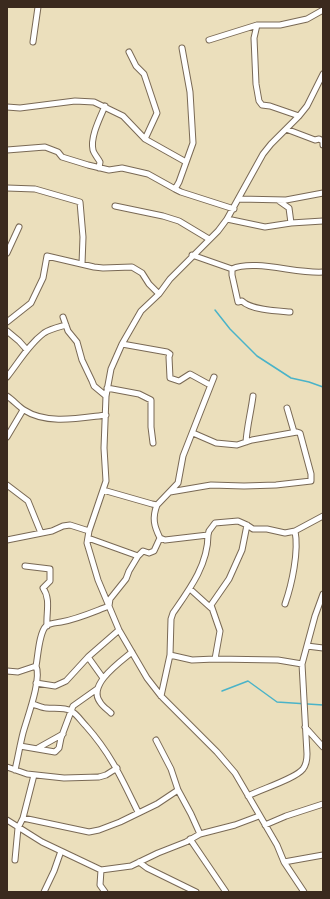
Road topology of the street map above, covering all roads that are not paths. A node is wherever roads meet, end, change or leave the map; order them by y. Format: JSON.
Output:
{"nodes":[{"id":1,"x":38,"y":7,"type":"edge"},
{"id":2,"x":323,"y":10,"type":"edge"},
{"id":3,"x":257,"y":25,"type":"junction"},
{"id":4,"x":209,"y":40,"type":"dead end"},
{"id":5,"x":33,"y":42,"type":"dead end"},
{"id":6,"x":182,"y":48,"type":"dead end"},
{"id":7,"x":129,"y":52,"type":"dead end"},
{"id":8,"x":323,"y":74,"type":"edge"},
{"id":9,"x":105,"y":106,"type":"junction"},
{"id":10,"x":7,"y":107,"type":"edge"},
{"id":11,"x":299,"y":116,"type":"junction"},
{"id":12,"x":286,"y":129,"type":"junction"},
{"id":13,"x":145,"y":139,"type":"junction"},
{"id":14,"x":323,"y":145,"type":"edge"},
{"id":15,"x":7,"y":150,"type":"edge"},
{"id":16,"x":186,"y":162,"type":"junction"},
{"id":17,"x":99,"y":168,"type":"junction"},
{"id":18,"x":7,"y":188,"type":"edge"},
{"id":19,"x":175,"y":189,"type":"junction"},
{"id":20,"x":323,"y":193,"type":"edge"},
{"id":21,"x":239,"y":199,"type":"junction"},
{"id":22,"x":278,"y":200,"type":"junction"},
{"id":23,"x":115,"y":206,"type":"dead end"},
{"id":24,"x":234,"y":209,"type":"junction"},
{"id":25,"x":227,"y":219,"type":"junction"},
{"id":26,"x":323,"y":221,"type":"edge"},
{"id":27,"x":291,"y":223,"type":"junction"},
{"id":28,"x":19,"y":227,"type":"dead end"},
{"id":29,"x":209,"y":239,"type":"junction"},
{"id":30,"x":7,"y":253,"type":"edge"},
{"id":31,"x":192,"y":255,"type":"junction"},
{"id":32,"x":82,"y":264,"type":"junction"},
{"id":33,"x":232,"y":269,"type":"junction"},
{"id":34,"x":323,"y":272,"type":"edge"},
{"id":35,"x":159,"y":294,"type":"junction"},
{"id":36,"x":290,"y":312,"type":"dead end"},
{"id":37,"x":64,"y":317,"type":"dead end"},
{"id":38,"x":7,"y":322,"type":"edge"},
{"id":39,"x":66,"y":325,"type":"junction"},
{"id":40,"x":7,"y":331,"type":"edge"},
{"id":41,"x":122,"y":344,"type":"junction"},
{"id":42,"x":27,"y":350,"type":"junction"},
{"id":43,"x":7,"y":376,"type":"edge"},
{"id":44,"x":214,"y":377,"type":"dead end"},
{"id":45,"x":210,"y":385,"type":"junction"},
{"id":46,"x":107,"y":388,"type":"junction"},
{"id":47,"x":7,"y":396,"type":"edge"},
{"id":48,"x":106,"y":396,"type":"junction"},
{"id":49,"x":253,"y":396,"type":"dead end"},
{"id":50,"x":287,"y":408,"type":"dead end"},
{"id":51,"x":23,"y":410,"type":"junction"},
{"id":52,"x":106,"y":415,"type":"junction"},
{"id":53,"x":294,"y":432,"type":"junction"},
{"id":54,"x":193,"y":433,"type":"junction"},
{"id":55,"x":7,"y":437,"type":"edge"},
{"id":56,"x":246,"y":442,"type":"junction"},
{"id":57,"x":153,"y":444,"type":"dead end"},
{"id":58,"x":7,"y":485,"type":"edge"},
{"id":59,"x":103,"y":490,"type":"junction"},
{"id":60,"x":170,"y":492,"type":"junction"},
{"id":61,"x":157,"y":505,"type":"junction"},
{"id":62,"x":323,"y":517,"type":"edge"},
{"id":63,"x":248,"y":524,"type":"junction"},
{"id":64,"x":295,"y":531,"type":"junction"},
{"id":65,"x":89,"y":532,"type":"junction"},
{"id":66,"x":41,"y":533,"type":"junction"},
{"id":67,"x":208,"y":535,"type":"junction"},
{"id":68,"x":88,"y":538,"type":"junction"},
{"id":69,"x":160,"y":538,"type":"junction"},
{"id":70,"x":7,"y":540,"type":"edge"},
{"id":71,"x":138,"y":556,"type":"junction"},
{"id":72,"x":25,"y":566,"type":"dead end"},
{"id":73,"x":190,"y":589,"type":"junction"},
{"id":74,"x":323,"y":594,"type":"edge"},
{"id":75,"x":285,"y":604,"type":"dead end"},
{"id":76,"x":109,"y":606,"type":"junction"},
{"id":77,"x":211,"y":608,"type":"junction"},
{"id":78,"x":47,"y":626,"type":"junction"},
{"id":79,"x":119,"y":630,"type":"junction"},
{"id":80,"x":307,"y":646,"type":"junction"},
{"id":81,"x":323,"y":648,"type":"edge"},
{"id":82,"x":132,"y":652,"type":"junction"},
{"id":83,"x":170,"y":655,"type":"junction"},
{"id":84,"x":88,"y":657,"type":"junction"},
{"id":85,"x":215,"y":659,"type":"junction"},
{"id":86,"x":302,"y":664,"type":"junction"},
{"id":87,"x":36,"y":666,"type":"junction"},
{"id":88,"x":7,"y":671,"type":"edge"},
{"id":89,"x":103,"y":678,"type":"junction"},
{"id":90,"x":36,"y":683,"type":"junction"},
{"id":91,"x":97,"y":689,"type":"junction"},
{"id":92,"x":161,"y":696,"type":"junction"},
{"id":93,"x":32,"y":704,"type":"junction"},
{"id":94,"x":71,"y":710,"type":"junction"},
{"id":95,"x":111,"y":713,"type":"dead end"},
{"id":96,"x":305,"y":727,"type":"junction"},
{"id":97,"x":63,"y":734,"type":"junction"},
{"id":98,"x":156,"y":740,"type":"dead end"},
{"id":99,"x":20,"y":746,"type":"junction"},
{"id":100,"x":323,"y":747,"type":"edge"},
{"id":101,"x":38,"y":748,"type":"junction"},
{"id":102,"x":7,"y":767,"type":"edge"},
{"id":103,"x":117,"y":768,"type":"junction"},
{"id":104,"x":15,"y":770,"type":"junction"},
{"id":105,"x":34,"y":775,"type":"junction"},
{"id":106,"x":178,"y":790,"type":"junction"},
{"id":107,"x":248,"y":796,"type":"junction"},
{"id":108,"x":323,"y":804,"type":"edge"},
{"id":109,"x":138,"y":812,"type":"junction"},
{"id":110,"x":259,"y":816,"type":"junction"},
{"id":111,"x":23,"y":818,"type":"junction"},
{"id":112,"x":7,"y":820,"type":"edge"},
{"id":113,"x":265,"y":825,"type":"junction"},
{"id":114,"x":18,"y":828,"type":"junction"},
{"id":115,"x":200,"y":834,"type":"junction"},
{"id":116,"x":190,"y":839,"type":"junction"},
{"id":117,"x":61,"y":851,"type":"junction"},
{"id":118,"x":323,"y":855,"type":"edge"},
{"id":119,"x":307,"y":858,"type":"junction"},
{"id":120,"x":323,"y":858,"type":"edge"},
{"id":121,"x":15,"y":860,"type":"dead end"},
{"id":122,"x":139,"y":862,"type":"junction"},
{"id":123,"x":284,"y":862,"type":"junction"},
{"id":124,"x":101,"y":870,"type":"junction"},
{"id":125,"x":44,"y":892,"type":"edge"},
{"id":126,"x":105,"y":892,"type":"edge"},
{"id":127,"x":196,"y":892,"type":"edge"},
{"id":128,"x":226,"y":892,"type":"edge"},
{"id":129,"x":304,"y":892,"type":"edge"}],
"edges":[{"from":1,"to":5,"type":"street"},
{"from":2,"to":3,"type":"street"},
{"from":3,"to":4,"type":"street"},
{"from":3,"to":11,"type":"street"},
{"from":6,"to":16,"type":"street"},
{"from":7,"to":13,"type":"street"},
{"from":8,"to":11,"type":"street"},
{"from":9,"to":10,"type":"street"},
{"from":9,"to":13,"type":"street"},
{"from":9,"to":17,"type":"street"},
{"from":11,"to":12,"type":"street"},
{"from":12,"to":14,"type":"street"},
{"from":12,"to":21,"type":"street"},
{"from":13,"to":16,"type":"street"},
{"from":15,"to":17,"type":"street"},
{"from":16,"to":19,"type":"street"},
{"from":17,"to":19,"type":"street"},
{"from":18,"to":32,"type":"street"},
{"from":19,"to":24,"type":"street"},
{"from":20,"to":22,"type":"street"},
{"from":21,"to":22,"type":"street"},
{"from":21,"to":24,"type":"street"},
{"from":22,"to":27,"type":"street"},
{"from":23,"to":29,"type":"street"},
{"from":24,"to":25,"type":"street"},
{"from":25,"to":27,"type":"street"},
{"from":25,"to":29,"type":"street"},
{"from":26,"to":27,"type":"street"},
{"from":28,"to":30,"type":"street"},
{"from":29,"to":31,"type":"street"},
{"from":31,"to":33,"type":"street"},
{"from":31,"to":35,"type":"street"},
{"from":32,"to":35,"type":"street"},
{"from":32,"to":38,"type":"street"},
{"from":33,"to":34,"type":"street"},
{"from":33,"to":36,"type":"street"},
{"from":35,"to":41,"type":"street"},
{"from":37,"to":39,"type":"street"},
{"from":39,"to":42,"type":"street"},
{"from":39,"to":48,"type":"street"},
{"from":40,"to":42,"type":"street"},
{"from":41,"to":45,"type":"street"},
{"from":41,"to":46,"type":"street"},
{"from":42,"to":43,"type":"street"},
{"from":44,"to":45,"type":"street"},
{"from":45,"to":54,"type":"street"},
{"from":46,"to":48,"type":"street"},
{"from":46,"to":57,"type":"street"},
{"from":47,"to":51,"type":"street"},
{"from":48,"to":52,"type":"street"},
{"from":49,"to":56,"type":"street"},
{"from":50,"to":53,"type":"street"},
{"from":51,"to":52,"type":"street"},
{"from":51,"to":55,"type":"street"},
{"from":52,"to":59,"type":"street"},
{"from":53,"to":56,"type":"street"},
{"from":53,"to":60,"type":"street"},
{"from":54,"to":56,"type":"street"},
{"from":54,"to":60,"type":"street"},
{"from":58,"to":66,"type":"street"},
{"from":59,"to":61,"type":"street"},
{"from":59,"to":65,"type":"street"},
{"from":60,"to":61,"type":"street"},
{"from":61,"to":69,"type":"street"},
{"from":62,"to":64,"type":"street"},
{"from":63,"to":64,"type":"street"},
{"from":63,"to":67,"type":"street"},
{"from":63,"to":77,"type":"street"},
{"from":64,"to":75,"type":"street"},
{"from":65,"to":66,"type":"street"},
{"from":65,"to":68,"type":"street"},
{"from":66,"to":70,"type":"street"},
{"from":67,"to":69,"type":"street"},
{"from":67,"to":73,"type":"street"},
{"from":68,"to":71,"type":"street"},
{"from":68,"to":76,"type":"street"},
{"from":69,"to":71,"type":"street"},
{"from":71,"to":76,"type":"street"},
{"from":72,"to":78,"type":"street"},
{"from":73,"to":77,"type":"street"},
{"from":73,"to":83,"type":"street"},
{"from":74,"to":80,"type":"street"},
{"from":76,"to":78,"type":"street"},
{"from":76,"to":79,"type":"street"},
{"from":77,"to":85,"type":"street"},
{"from":78,"to":87,"type":"street"},
{"from":79,"to":82,"type":"street"},
{"from":79,"to":84,"type":"street"},
{"from":80,"to":81,"type":"street"},
{"from":80,"to":86,"type":"street"},
{"from":82,"to":89,"type":"street"},
{"from":82,"to":92,"type":"street"},
{"from":83,"to":85,"type":"street"},
{"from":83,"to":92,"type":"street"},
{"from":84,"to":89,"type":"street"},
{"from":84,"to":90,"type":"street"},
{"from":85,"to":86,"type":"street"},
{"from":86,"to":96,"type":"street"},
{"from":87,"to":88,"type":"street"},
{"from":87,"to":90,"type":"street"},
{"from":89,"to":91,"type":"street"},
{"from":90,"to":93,"type":"street"},
{"from":91,"to":94,"type":"street"},
{"from":91,"to":95,"type":"street"},
{"from":92,"to":107,"type":"street"},
{"from":93,"to":94,"type":"street"},
{"from":93,"to":99,"type":"street"},
{"from":94,"to":97,"type":"street"},
{"from":94,"to":103,"type":"street"},
{"from":96,"to":100,"type":"street"},
{"from":96,"to":107,"type":"street"},
{"from":97,"to":101,"type":"street"},
{"from":97,"to":101,"type":"street"},
{"from":98,"to":106,"type":"street"},
{"from":99,"to":101,"type":"street"},
{"from":99,"to":104,"type":"street"},
{"from":102,"to":104,"type":"street"},
{"from":103,"to":105,"type":"street"},
{"from":103,"to":109,"type":"street"},
{"from":104,"to":105,"type":"street"},
{"from":105,"to":111,"type":"street"},
{"from":106,"to":109,"type":"street"},
{"from":106,"to":115,"type":"street"},
{"from":107,"to":110,"type":"street"},
{"from":108,"to":113,"type":"street"},
{"from":109,"to":111,"type":"street"},
{"from":110,"to":113,"type":"street"},
{"from":110,"to":115,"type":"street"},
{"from":111,"to":114,"type":"street"},
{"from":112,"to":114,"type":"street"},
{"from":113,"to":123,"type":"street"},
{"from":114,"to":117,"type":"street"},
{"from":114,"to":121,"type":"street"},
{"from":115,"to":116,"type":"street"},
{"from":116,"to":122,"type":"street"},
{"from":116,"to":128,"type":"street"},
{"from":117,"to":124,"type":"street"},
{"from":117,"to":125,"type":"street"},
{"from":118,"to":119,"type":"street"},
{"from":119,"to":120,"type":"street"},
{"from":119,"to":123,"type":"street"},
{"from":122,"to":124,"type":"street"},
{"from":122,"to":127,"type":"street"},
{"from":123,"to":129,"type":"street"},
{"from":124,"to":126,"type":"street"}]}
